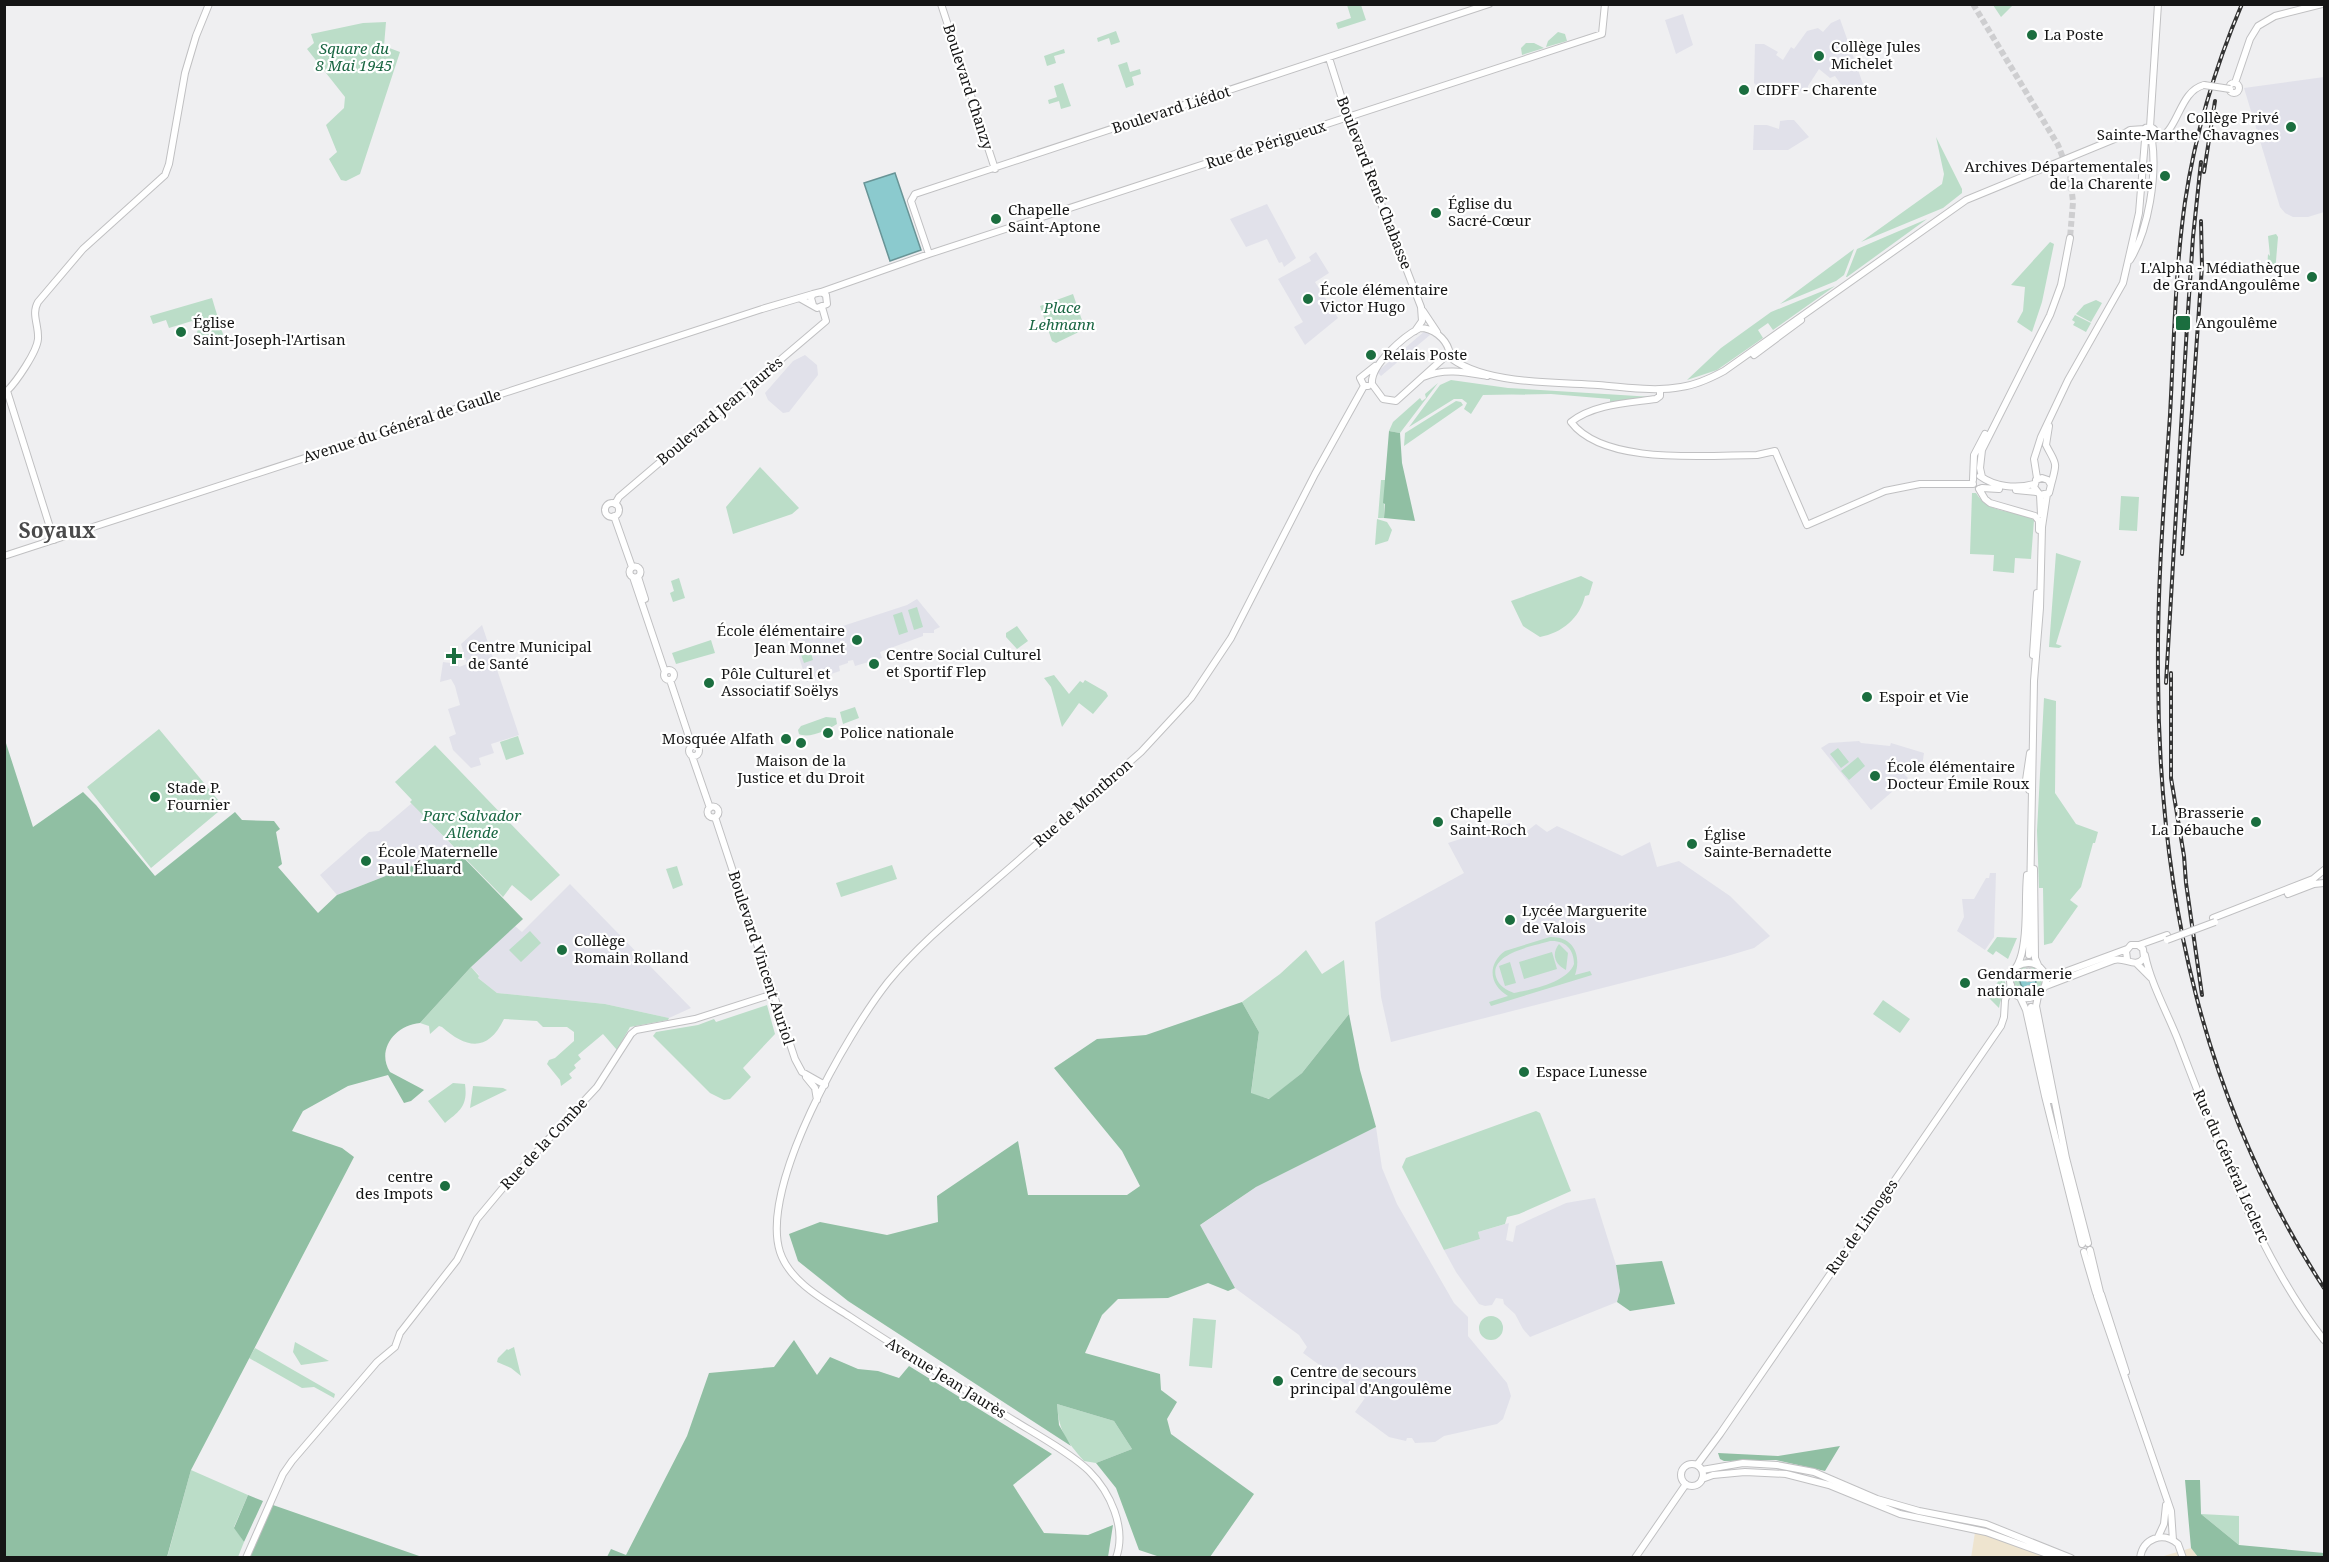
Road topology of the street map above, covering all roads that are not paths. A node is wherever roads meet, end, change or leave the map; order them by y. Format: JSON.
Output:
{"nodes":[{"id":1,"x":209,"y":4,"type":"edge"},
{"id":2,"x":941,"y":4,"type":"edge"},
{"id":3,"x":1489,"y":4,"type":"edge"},
{"id":4,"x":1605,"y":4,"type":"edge"},
{"id":5,"x":2157,"y":4,"type":"edge"},
{"id":6,"x":2322,"y":4,"type":"edge"},
{"id":7,"x":1329,"y":58,"type":"junction"},
{"id":8,"x":1348,"y":118,"type":"junction"},
{"id":9,"x":2149,"y":134,"type":"junction"},
{"id":10,"x":995,"y":169,"type":"junction"},
{"id":11,"x":2070,"y":238,"type":"tunnel mouth"},
{"id":12,"x":929,"y":254,"type":"junction"},
{"id":13,"x":2128,"y":263,"type":"junction"},
{"id":14,"x":834,"y":286,"type":"junction"},
{"id":15,"x":821,"y":292,"type":"junction"},
{"id":16,"x":813,"y":294,"type":"junction"},
{"id":17,"x":827,"y":297,"type":"junction"},
{"id":18,"x":800,"y":299,"type":"junction"},
{"id":19,"x":813,"y":305,"type":"junction"},
{"id":20,"x":822,"y":307,"type":"junction"},
{"id":21,"x":1421,"y":307,"type":"junction"},
{"id":22,"x":1415,"y":331,"type":"junction"},
{"id":23,"x":1445,"y":342,"type":"junction"},
{"id":24,"x":1447,"y":355,"type":"junction"},
{"id":25,"x":1380,"y":361,"type":"junction"},
{"id":26,"x":1423,"y":377,"type":"junction"},
{"id":27,"x":1364,"y":386,"type":"junction"},
{"id":28,"x":1373,"y":387,"type":"junction"},
{"id":29,"x":1660,"y":391,"type":"junction"},
{"id":30,"x":2010,"y":396,"type":"junction"},
{"id":31,"x":2050,"y":421,"type":"junction"},
{"id":32,"x":2050,"y":451,"type":"junction"},
{"id":33,"x":2037,"y":453,"type":"junction"},
{"id":34,"x":1983,"y":478,"type":"junction"},
{"id":35,"x":1973,"y":482,"type":"junction"},
{"id":36,"x":2035,"y":482,"type":"junction"},
{"id":37,"x":2051,"y":485,"type":"junction"},
{"id":38,"x":1981,"y":488,"type":"junction"},
{"id":39,"x":2041,"y":494,"type":"junction"},
{"id":40,"x":615,"y":504,"type":"junction"},
{"id":41,"x":614,"y":516,"type":"junction"},
{"id":42,"x":54,"y":540,"type":"junction"},
{"id":43,"x":4,"y":556,"type":"edge"},
{"id":44,"x":2040,"y":561,"type":"junction"},
{"id":45,"x":2039,"y":584,"type":"junction"},
{"id":46,"x":2034,"y":681,"type":"junction"},
{"id":47,"x":2030,"y":833,"type":"junction"},
{"id":48,"x":2325,"y":870,"type":"edge"},
{"id":49,"x":2325,"y":876,"type":"edge"},
{"id":50,"x":2325,"y":883,"type":"edge"},
{"id":51,"x":2274,"y":897,"type":"junction"},
{"id":52,"x":2167,"y":938,"type":"junction"},
{"id":53,"x":2139,"y":945,"type":"junction"},
{"id":54,"x":2127,"y":949,"type":"junction"},
{"id":55,"x":2144,"y":954,"type":"junction"},
{"id":56,"x":2029,"y":955,"type":"tunnel mouth"},
{"id":57,"x":2127,"y":959,"type":"junction"},
{"id":58,"x":2137,"y":963,"type":"junction"},
{"id":59,"x":2038,"y":965,"type":"junction"},
{"id":60,"x":2017,"y":966,"type":"junction"},
{"id":61,"x":2045,"y":973,"type":"junction"},
{"id":62,"x":2155,"y":983,"type":"junction"},
{"id":63,"x":2010,"y":985,"type":"junction"},
{"id":64,"x":2046,"y":986,"type":"junction"},
{"id":65,"x":773,"y":994,"type":"junction"},
{"id":66,"x":2019,"y":996,"type":"junction"},
{"id":67,"x":2038,"y":996,"type":"junction"},
{"id":68,"x":2031,"y":1007,"type":"tunnel mouth"},
{"id":69,"x":2004,"y":1010,"type":"junction"},
{"id":70,"x":802,"y":1072,"type":"junction"},
{"id":71,"x":825,"y":1085,"type":"junction"},
{"id":72,"x":817,"y":1101,"type":"junction"},
{"id":73,"x":2053,"y":1113,"type":"junction"},
{"id":74,"x":780,"y":1197,"type":"joint"},
{"id":75,"x":2325,"y":1340,"type":"edge"},
{"id":76,"x":1700,"y":1468,"type":"junction"},
{"id":77,"x":1702,"y":1479,"type":"junction"},
{"id":78,"x":1686,"y":1484,"type":"junction"},
{"id":79,"x":2166,"y":1501,"type":"junction"},
{"id":80,"x":2158,"y":1537,"type":"junction"},
{"id":81,"x":2173,"y":1540,"type":"junction"},
{"id":82,"x":246,"y":1557,"type":"edge"},
{"id":83,"x":1116,"y":1557,"type":"edge"},
{"id":84,"x":1635,"y":1557,"type":"edge"},
{"id":85,"x":2058,"y":1557,"type":"edge"},
{"id":86,"x":2071,"y":1557,"type":"edge"},
{"id":87,"x":2139,"y":1557,"type":"edge"},
{"id":88,"x":2183,"y":1557,"type":"edge"}],
"edges":[{"from":1,"to":42,"type":"main road"},
{"from":2,"to":10,"type":"main road","name":"Boulevard Chanzy"},
{"from":3,"to":7,"type":"main road","name":"Boulevard Liédot"},
{"from":4,"to":8,"type":"main road","name":"Rue de Périgueux"},
{"from":5,"to":9,"type":"main road"},
{"from":6,"to":9,"type":"main road","bridge":true},
{"from":7,"to":8,"type":"main road","name":"Boulevard René Chabasse"},
{"from":7,"to":10,"type":"main road","name":"Boulevard Liédot"},
{"from":8,"to":12,"type":"main road","name":"Rue de Périgueux"},
{"from":8,"to":21,"type":"main road","name":"Boulevard René Chabasse"},
{"from":9,"to":13,"type":"main road"},
{"from":9,"to":13,"type":"main road"},
{"from":9,"to":29,"type":"main road"},
{"from":10,"to":12,"type":"main road","name":"Boulevard Liédot"},
{"from":11,"to":30,"type":"main road"},
{"from":12,"to":14,"type":"main road"},
{"from":13,"to":31,"type":"main road"},
{"from":14,"to":15,"type":"main road"},
{"from":14,"to":17,"type":"main road"},
{"from":15,"to":16,"type":"main road"},
{"from":15,"to":17,"type":"main road"},
{"from":16,"to":18,"type":"main road","name":"Avenue du Général de Gaulle"},
{"from":16,"to":19,"type":"main road"},
{"from":17,"to":20,"type":"main road"},
{"from":18,"to":19,"type":"main road"},
{"from":18,"to":42,"type":"main road","name":"Avenue du Général de Gaulle"},
{"from":19,"to":20,"type":"main road"},
{"from":20,"to":40,"type":"main road","name":"Boulevard Jean Jaurès"},
{"from":21,"to":22,"type":"main road"},
{"from":21,"to":23,"type":"main road","name":"Boulevard René Chabasse"},
{"from":22,"to":23,"type":"main road"},
{"from":22,"to":25,"type":"main road"},
{"from":23,"to":24,"type":"main road"},
{"from":24,"to":26,"type":"main road"},
{"from":24,"to":29,"type":"main road"},
{"from":25,"to":27,"type":"main road"},
{"from":25,"to":28,"type":"main road"},
{"from":26,"to":28,"type":"main road"},
{"from":26,"to":29,"type":"main road"},
{"from":27,"to":28,"type":"main road"},
{"from":27,"to":71,"type":"main road","name":"Rue de Montbron"},
{"from":29,"to":35,"type":"main road"},
{"from":30,"to":34,"type":"main road"},
{"from":30,"to":35,"type":"main road"},
{"from":31,"to":32,"type":"main road"},
{"from":31,"to":33,"type":"main road"},
{"from":32,"to":33,"type":"main road"},
{"from":32,"to":37,"type":"main road"},
{"from":33,"to":36,"type":"main road"},
{"from":34,"to":35,"type":"main road"},
{"from":34,"to":36,"type":"main road"},
{"from":34,"to":38,"type":"main road"},
{"from":35,"to":38,"type":"main road"},
{"from":36,"to":37,"type":"main road"},
{"from":36,"to":39,"type":"main road"},
{"from":37,"to":39,"type":"main road"},
{"from":38,"to":39,"type":"main road"},
{"from":38,"to":44,"type":"main road"},
{"from":39,"to":44,"type":"main road"},
{"from":40,"to":41,"type":"main road"},
{"from":40,"to":41,"type":"main road"},
{"from":41,"to":65,"type":"main road","name":"Boulevard Vincent Auriol"},
{"from":42,"to":43,"type":"main road","name":"Avenue du Général de Gaulle"},
{"from":44,"to":45,"type":"main road"},
{"from":45,"to":46,"type":"main road"},
{"from":45,"to":46,"type":"main road"},
{"from":46,"to":47,"type":"main road"},
{"from":47,"to":56,"type":"main road"},
{"from":47,"to":59,"type":"main road"},
{"from":47,"to":60,"type":"main road"},
{"from":48,"to":49,"type":"main road"},
{"from":48,"to":51,"type":"main road"},
{"from":50,"to":51,"type":"main road"},
{"from":51,"to":52,"type":"main road"},
{"from":52,"to":53,"type":"main road"},
{"from":52,"to":55,"type":"main road"},
{"from":53,"to":54,"type":"main road"},
{"from":53,"to":55,"type":"main road"},
{"from":54,"to":57,"type":"main road"},
{"from":54,"to":61,"type":"main road"},
{"from":55,"to":58,"type":"main road"},
{"from":55,"to":62,"type":"main road","name":"Rue du Général Leclerc"},
{"from":57,"to":58,"type":"main road"},
{"from":57,"to":64,"type":"main road"},
{"from":58,"to":62,"type":"main road"},
{"from":59,"to":60,"type":"main road"},
{"from":59,"to":61,"type":"main road"},
{"from":60,"to":63,"type":"main road"},
{"from":61,"to":64,"type":"main road"},
{"from":62,"to":75,"type":"main road","name":"Rue du Général Leclerc"},
{"from":63,"to":66,"type":"main road"},
{"from":63,"to":69,"type":"main road","name":"Rue de Limoges"},
{"from":64,"to":67,"type":"main road"},
{"from":65,"to":70,"type":"main road","name":"Boulevard Vincent Auriol"},
{"from":65,"to":82,"type":"main road","name":"Rue de la Combe"},
{"from":66,"to":67,"type":"main road"},
{"from":66,"to":69,"type":"main road","name":"Rue de Limoges"},
{"from":66,"to":73,"type":"main road"},
{"from":67,"to":73,"type":"main road"},
{"from":68,"to":73,"type":"main road"},
{"from":69,"to":76,"type":"main road","name":"Rue de Limoges"},
{"from":70,"to":71,"type":"main road"},
{"from":70,"to":72,"type":"main road","name":"Boulevard Vincent Auriol"},
{"from":71,"to":72,"type":"main road","name":"Rue de Montbron"},
{"from":72,"to":74,"type":"main road","name":"Rue de Montbron"},
{"from":73,"to":79,"type":"main road"},
{"from":74,"to":83,"type":"main road","name":"Avenue Jean Jaurès"},
{"from":76,"to":77,"type":"main road"},
{"from":76,"to":78,"type":"main road"},
{"from":76,"to":86,"type":"main road"},
{"from":77,"to":78,"type":"main road"},
{"from":77,"to":85,"type":"main road"},
{"from":78,"to":84,"type":"main road"},
{"from":79,"to":80,"type":"main road"},
{"from":79,"to":81,"type":"main road"},
{"from":80,"to":81,"type":"main road"},
{"from":80,"to":87,"type":"main road"},
{"from":81,"to":88,"type":"main road"}]}
